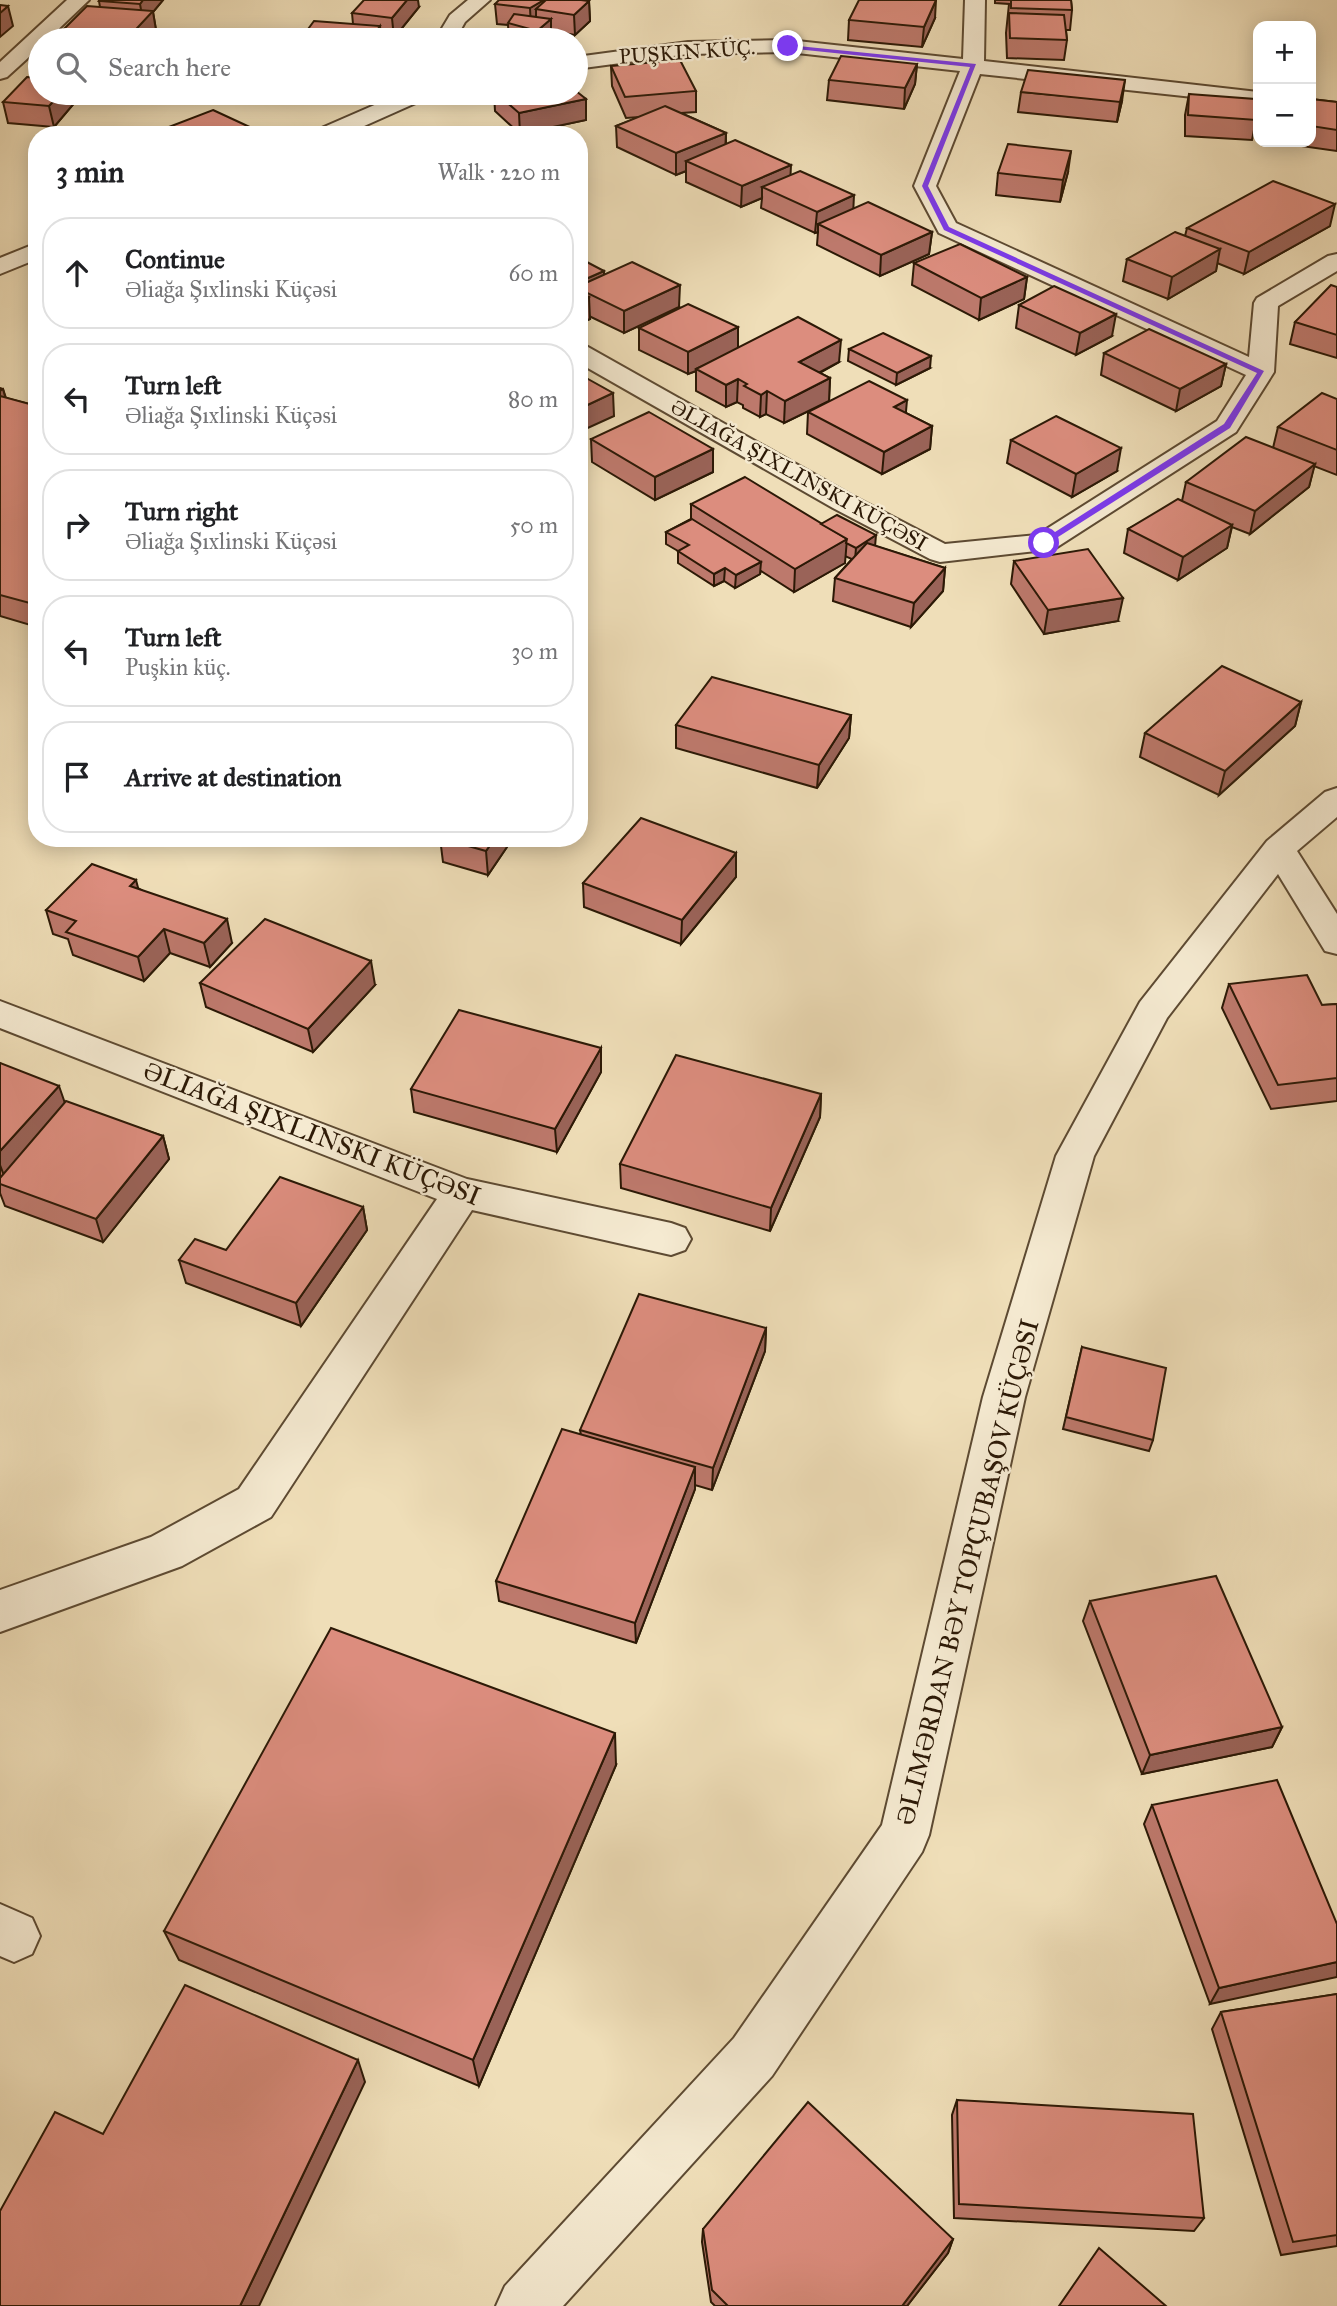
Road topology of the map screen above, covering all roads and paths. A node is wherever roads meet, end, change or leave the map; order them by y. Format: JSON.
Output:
{"nodes":[{"id":1,"x":79,"y":0,"type":"edge"},
{"id":2,"x":480,"y":0,"type":"edge"},
{"id":3,"x":975,"y":0,"type":"edge"},
{"id":4,"x":49,"y":28,"type":"edge"},
{"id":5,"x":452,"y":28,"type":"edge"},
{"id":6,"x":28,"y":47,"type":"edge"},
{"id":7,"x":588,"y":61,"type":"edge"},
{"id":8,"x":973,"y":66,"type":"junction"},
{"id":9,"x":0,"y":73,"type":"edge"},
{"id":10,"x":1253,"y":98,"type":"edge"},
{"id":11,"x":391,"y":105,"type":"edge"},
{"id":12,"x":345,"y":126,"type":"edge"},
{"id":13,"x":28,"y":254,"type":"edge"},
{"id":14,"x":1337,"y":261,"type":"edge"},
{"id":15,"x":0,"y":267,"type":"edge"},
{"id":16,"x":588,"y":357,"type":"edge"},
{"id":17,"x":1261,"y":372,"type":"junction"},
{"id":18,"x":1337,"y":800,"type":"edge"},
{"id":19,"x":1279,"y":849,"type":"junction"},
{"id":20,"x":1337,"y":942,"type":"edge"},
{"id":21,"x":0,"y":1014,"type":"edge"},
{"id":22,"x":462,"y":1193,"type":"junction"},
{"id":23,"x":671,"y":1240,"type":"dead end"},
{"id":24,"x":0,"y":1611,"type":"edge"},
{"id":25,"x":525,"y":2306,"type":"edge"}],
"edges":[{"from":1,"to":4,"type":"street"},
{"from":2,"to":5,"type":"street"},
{"from":3,"to":8,"type":"street"},
{"from":6,"to":9,"type":"street"},
{"from":7,"to":8,"type":"street","name":"PUŞKIN KÜÇ."},
{"from":8,"to":10,"type":"street","name":"PUŞKIN KÜÇ."},
{"from":8,"to":17,"type":"street"},
{"from":11,"to":12,"type":"street"},
{"from":13,"to":15,"type":"street"},
{"from":14,"to":17,"type":"street"},
{"from":16,"to":17,"type":"street"},
{"from":18,"to":19,"type":"street","name":"ƏLIMƏRDAN BƏY TOPÇUBAŞOV KÜÇƏSI"},
{"from":19,"to":20,"type":"street"},
{"from":19,"to":25,"type":"street","name":"ƏLIMƏRDAN BƏY TOPÇUBAŞOV KÜÇƏSI"},
{"from":21,"to":22,"type":"street"},
{"from":22,"to":23,"type":"street"},
{"from":22,"to":24,"type":"street"}]}
